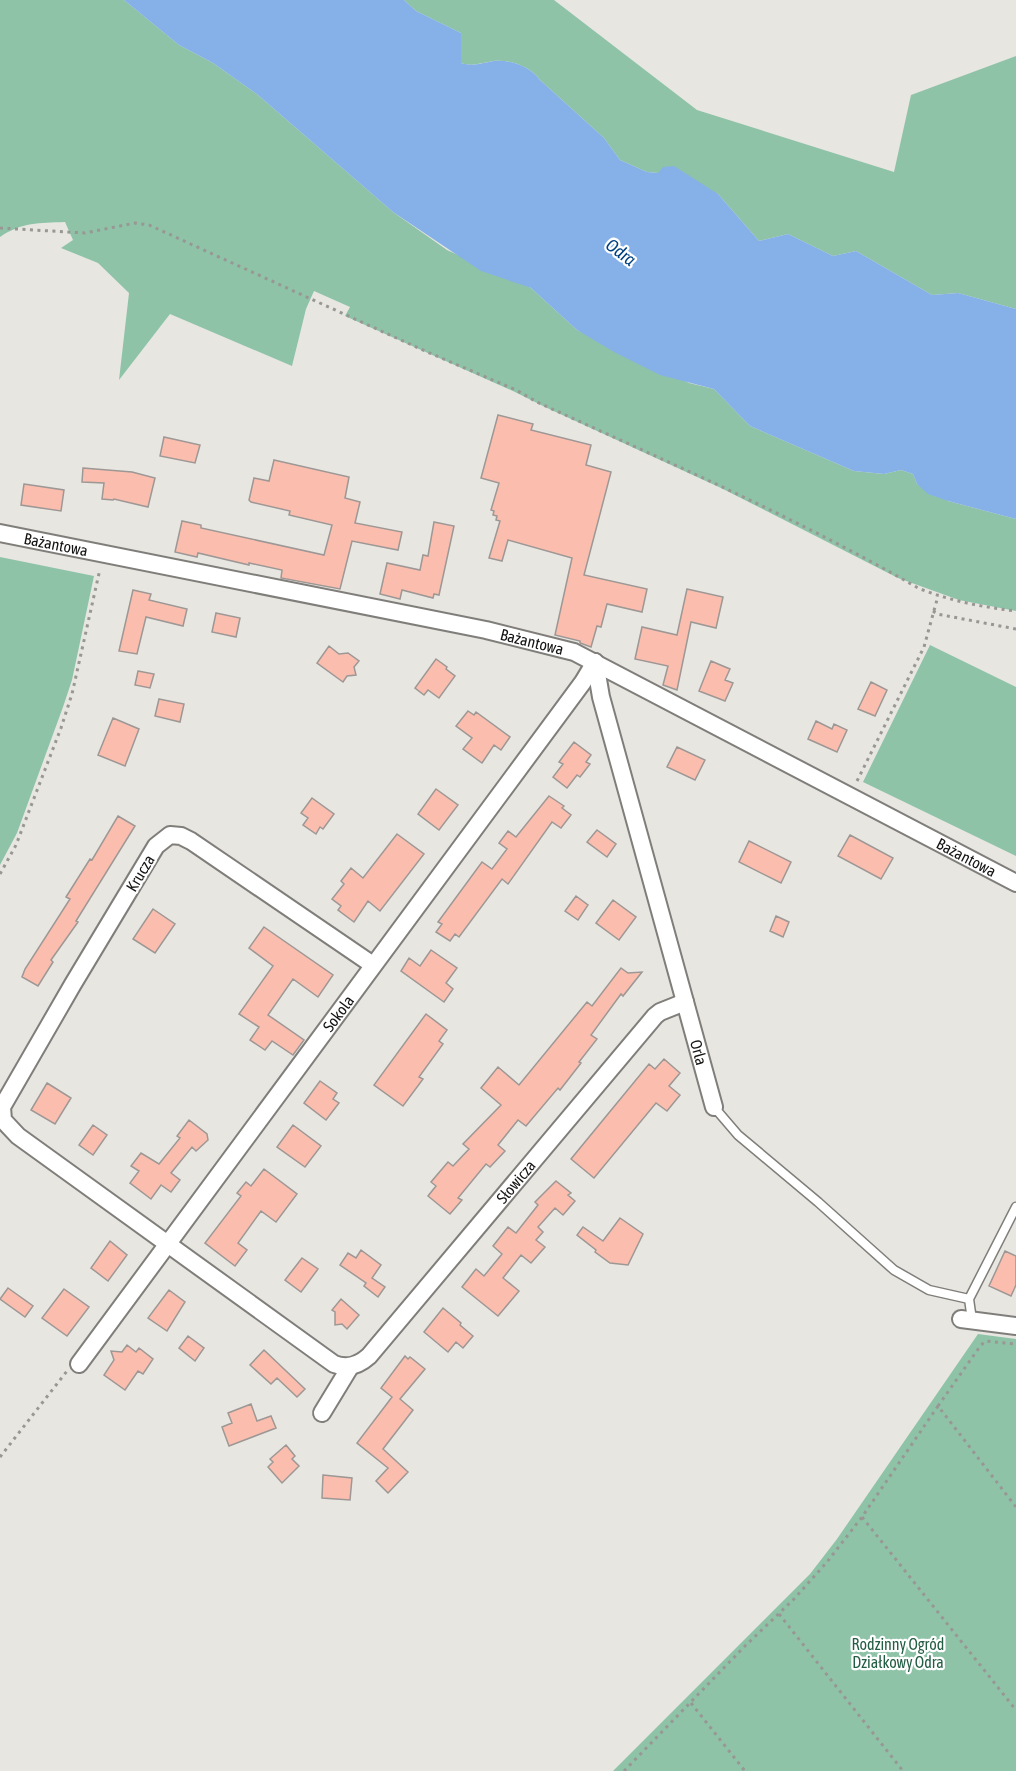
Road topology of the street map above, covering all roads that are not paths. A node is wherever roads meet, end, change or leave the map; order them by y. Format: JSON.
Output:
{"nodes":[{"id":1,"x":0,"y":533,"type":"edge"},
{"id":2,"x":595,"y":662,"type":"junction"},
{"id":3,"x":1016,"y":883,"type":"edge"},
{"id":4,"x":373,"y":965,"type":"junction"},
{"id":5,"x":686,"y":1002,"type":"junction"},
{"id":6,"x":714,"y":1107,"type":"joint"},
{"id":7,"x":3,"y":1129,"type":"edge"},
{"id":8,"x":1016,"y":1207,"type":"edge"},
{"id":9,"x":168,"y":1245,"type":"junction"},
{"id":10,"x":969,"y":1299,"type":"junction"},
{"id":11,"x":966,"y":1320,"type":"joint"},
{"id":12,"x":1016,"y":1326,"type":"edge"},
{"id":13,"x":79,"y":1364,"type":"road end"},
{"id":14,"x":350,"y":1367,"type":"junction"},
{"id":15,"x":322,"y":1413,"type":"dead end"}],
"edges":[{"from":1,"to":2,"type":"street","name":"Bażantowa"},
{"from":2,"to":3,"type":"street","name":"Bażantowa"},
{"from":2,"to":4,"type":"street","name":"Sokola"},
{"from":2,"to":5,"type":"street","name":"Orla"},
{"from":4,"to":7,"type":"street","name":"Krucza"},
{"from":4,"to":9,"type":"street","name":"Sokola"},
{"from":5,"to":6,"type":"street","name":"Orla"},
{"from":5,"to":14,"type":"street","name":"Słowicza"},
{"from":6,"to":10,"type":"lane","name":"Orla"},
{"from":7,"to":9,"type":"street","name":"Krucza"},
{"from":8,"to":10,"type":"lane"},
{"from":9,"to":13,"type":"street","name":"Sokola"},
{"from":9,"to":14,"type":"street"},
{"from":10,"to":11,"type":"lane"},
{"from":11,"to":12,"type":"street"},
{"from":14,"to":15,"type":"street","name":"Słowicza"}]}
